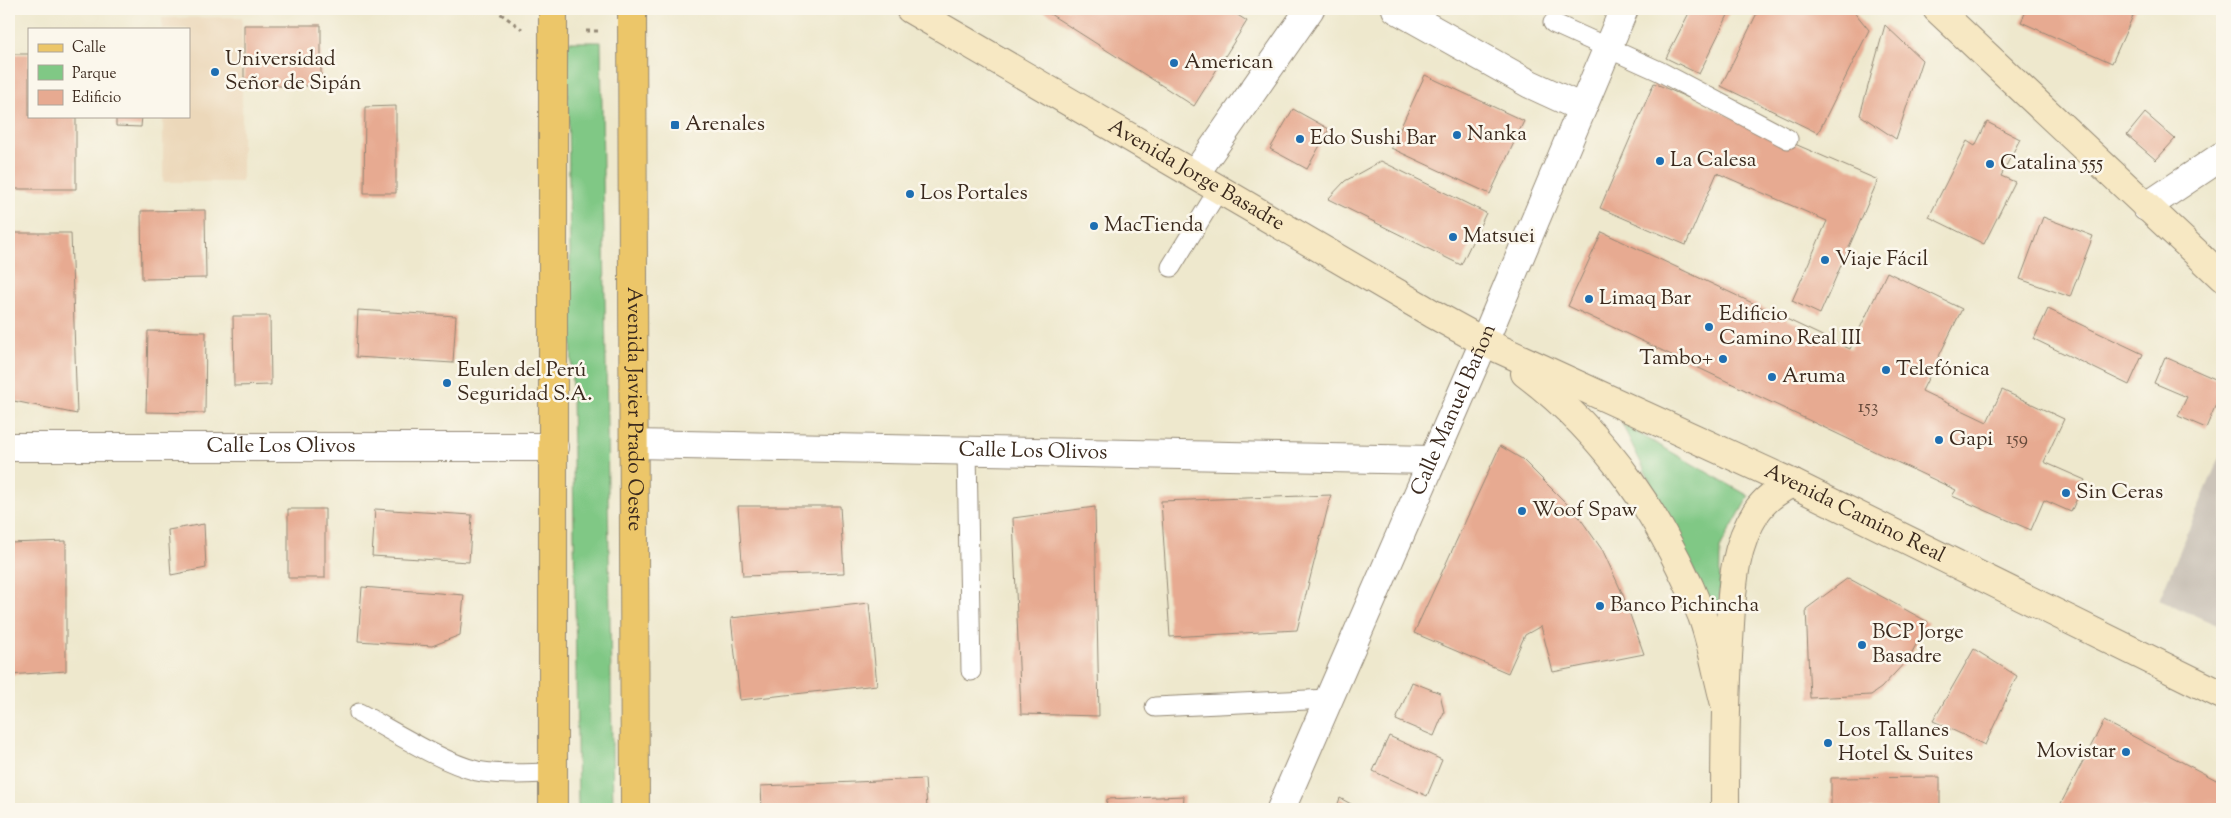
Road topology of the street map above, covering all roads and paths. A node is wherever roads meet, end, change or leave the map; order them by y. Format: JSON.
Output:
{"nodes":[{"id":1,"x":494,"y":9,"type":"edge"},
{"id":2,"x":553,"y":9,"type":"edge"},
{"id":3,"x":632,"y":9,"type":"edge"},
{"id":4,"x":910,"y":9,"type":"edge"},
{"id":5,"x":1310,"y":9,"type":"edge"},
{"id":6,"x":1396,"y":9,"type":"edge"},
{"id":7,"x":1624,"y":9,"type":"edge"},
{"id":8,"x":1937,"y":9,"type":"edge"},
{"id":9,"x":1553,"y":23,"type":"dead end"},
{"id":10,"x":527,"y":33,"type":"dead end"},
{"id":11,"x":1608,"y":48,"type":"junction"},
{"id":12,"x":1582,"y":108,"type":"junction"},
{"id":13,"x":1788,"y":139,"type":"dead end"},
{"id":14,"x":2222,"y":156,"type":"edge"},
{"id":15,"x":1195,"y":174,"type":"junction"},
{"id":16,"x":1219,"y":189,"type":"junction"},
{"id":17,"x":2146,"y":206,"type":"junction"},
{"id":18,"x":1171,"y":267,"type":"dead end"},
{"id":19,"x":2222,"y":277,"type":"edge"},
{"id":20,"x":1484,"y":342,"type":"junction"},
{"id":21,"x":634,"y":444,"type":"junction"},
{"id":22,"x":9,"y":447,"type":"edge"},
{"id":23,"x":554,"y":447,"type":"junction"},
{"id":24,"x":967,"y":450,"type":"junction"},
{"id":25,"x":1432,"y":460,"type":"junction"},
{"id":26,"x":1792,"y":483,"type":"junction"},
{"id":27,"x":970,"y":670,"type":"dead end"},
{"id":28,"x":2222,"y":695,"type":"edge"},
{"id":29,"x":1328,"y":700,"type":"junction"},
{"id":30,"x":1725,"y":704,"type":"junction"},
{"id":31,"x":1155,"y":707,"type":"dead end"},
{"id":32,"x":359,"y":713,"type":"dead end"},
{"id":33,"x":553,"y":773,"type":"junction"},
{"id":34,"x":553,"y":809,"type":"edge"},
{"id":35,"x":635,"y":809,"type":"edge"},
{"id":36,"x":1281,"y":809,"type":"edge"},
{"id":37,"x":1725,"y":809,"type":"edge"}],
"edges":[{"from":1,"to":10,"type":"path"},
{"from":2,"to":23,"type":"main road"},
{"from":3,"to":21,"type":"main road","name":"Avenida Javier Prado Oeste"},
{"from":4,"to":15,"type":"main road","name":"Avenida Jorge Basadre"},
{"from":5,"to":15,"type":"street"},
{"from":6,"to":12,"type":"street"},
{"from":7,"to":11,"type":"street","name":"Calle Manuel Bañon"},
{"from":8,"to":17,"type":"main road"},
{"from":9,"to":11,"type":"lane"},
{"from":11,"to":12,"type":"street","name":"Calle Manuel Bañon"},
{"from":11,"to":13,"type":"lane"},
{"from":12,"to":20,"type":"street","name":"Calle Manuel Bañon"},
{"from":14,"to":17,"type":"street"},
{"from":15,"to":16,"type":"main road","name":"Avenida Jorge Basadre"},
{"from":16,"to":18,"type":"lane"},
{"from":16,"to":20,"type":"main road","name":"Avenida Jorge Basadre"},
{"from":17,"to":19,"type":"main road"},
{"from":20,"to":25,"type":"street","name":"Calle Manuel Bañon"},
{"from":20,"to":26,"type":"main road","name":"Avenida Camino Real"},
{"from":20,"to":30,"type":"main road"},
{"from":21,"to":24,"type":"street","name":"Calle Los Olivos"},
{"from":21,"to":35,"type":"main road","name":"Avenida Javier Prado Oeste"},
{"from":22,"to":23,"type":"street","name":"Calle Los Olivos"},
{"from":23,"to":33,"type":"main road"},
{"from":24,"to":25,"type":"street","name":"Calle Los Olivos"},
{"from":24,"to":27,"type":"lane"},
{"from":25,"to":29,"type":"street","name":"Calle Manuel Bañon"},
{"from":26,"to":28,"type":"main road","name":"Avenida Camino Real"},
{"from":26,"to":30,"type":"main road"},
{"from":29,"to":31,"type":"lane"},
{"from":29,"to":36,"type":"street","name":"Calle Manuel Bañon"},
{"from":30,"to":37,"type":"main road"},
{"from":32,"to":33,"type":"lane"},
{"from":33,"to":34,"type":"main road"}]}
